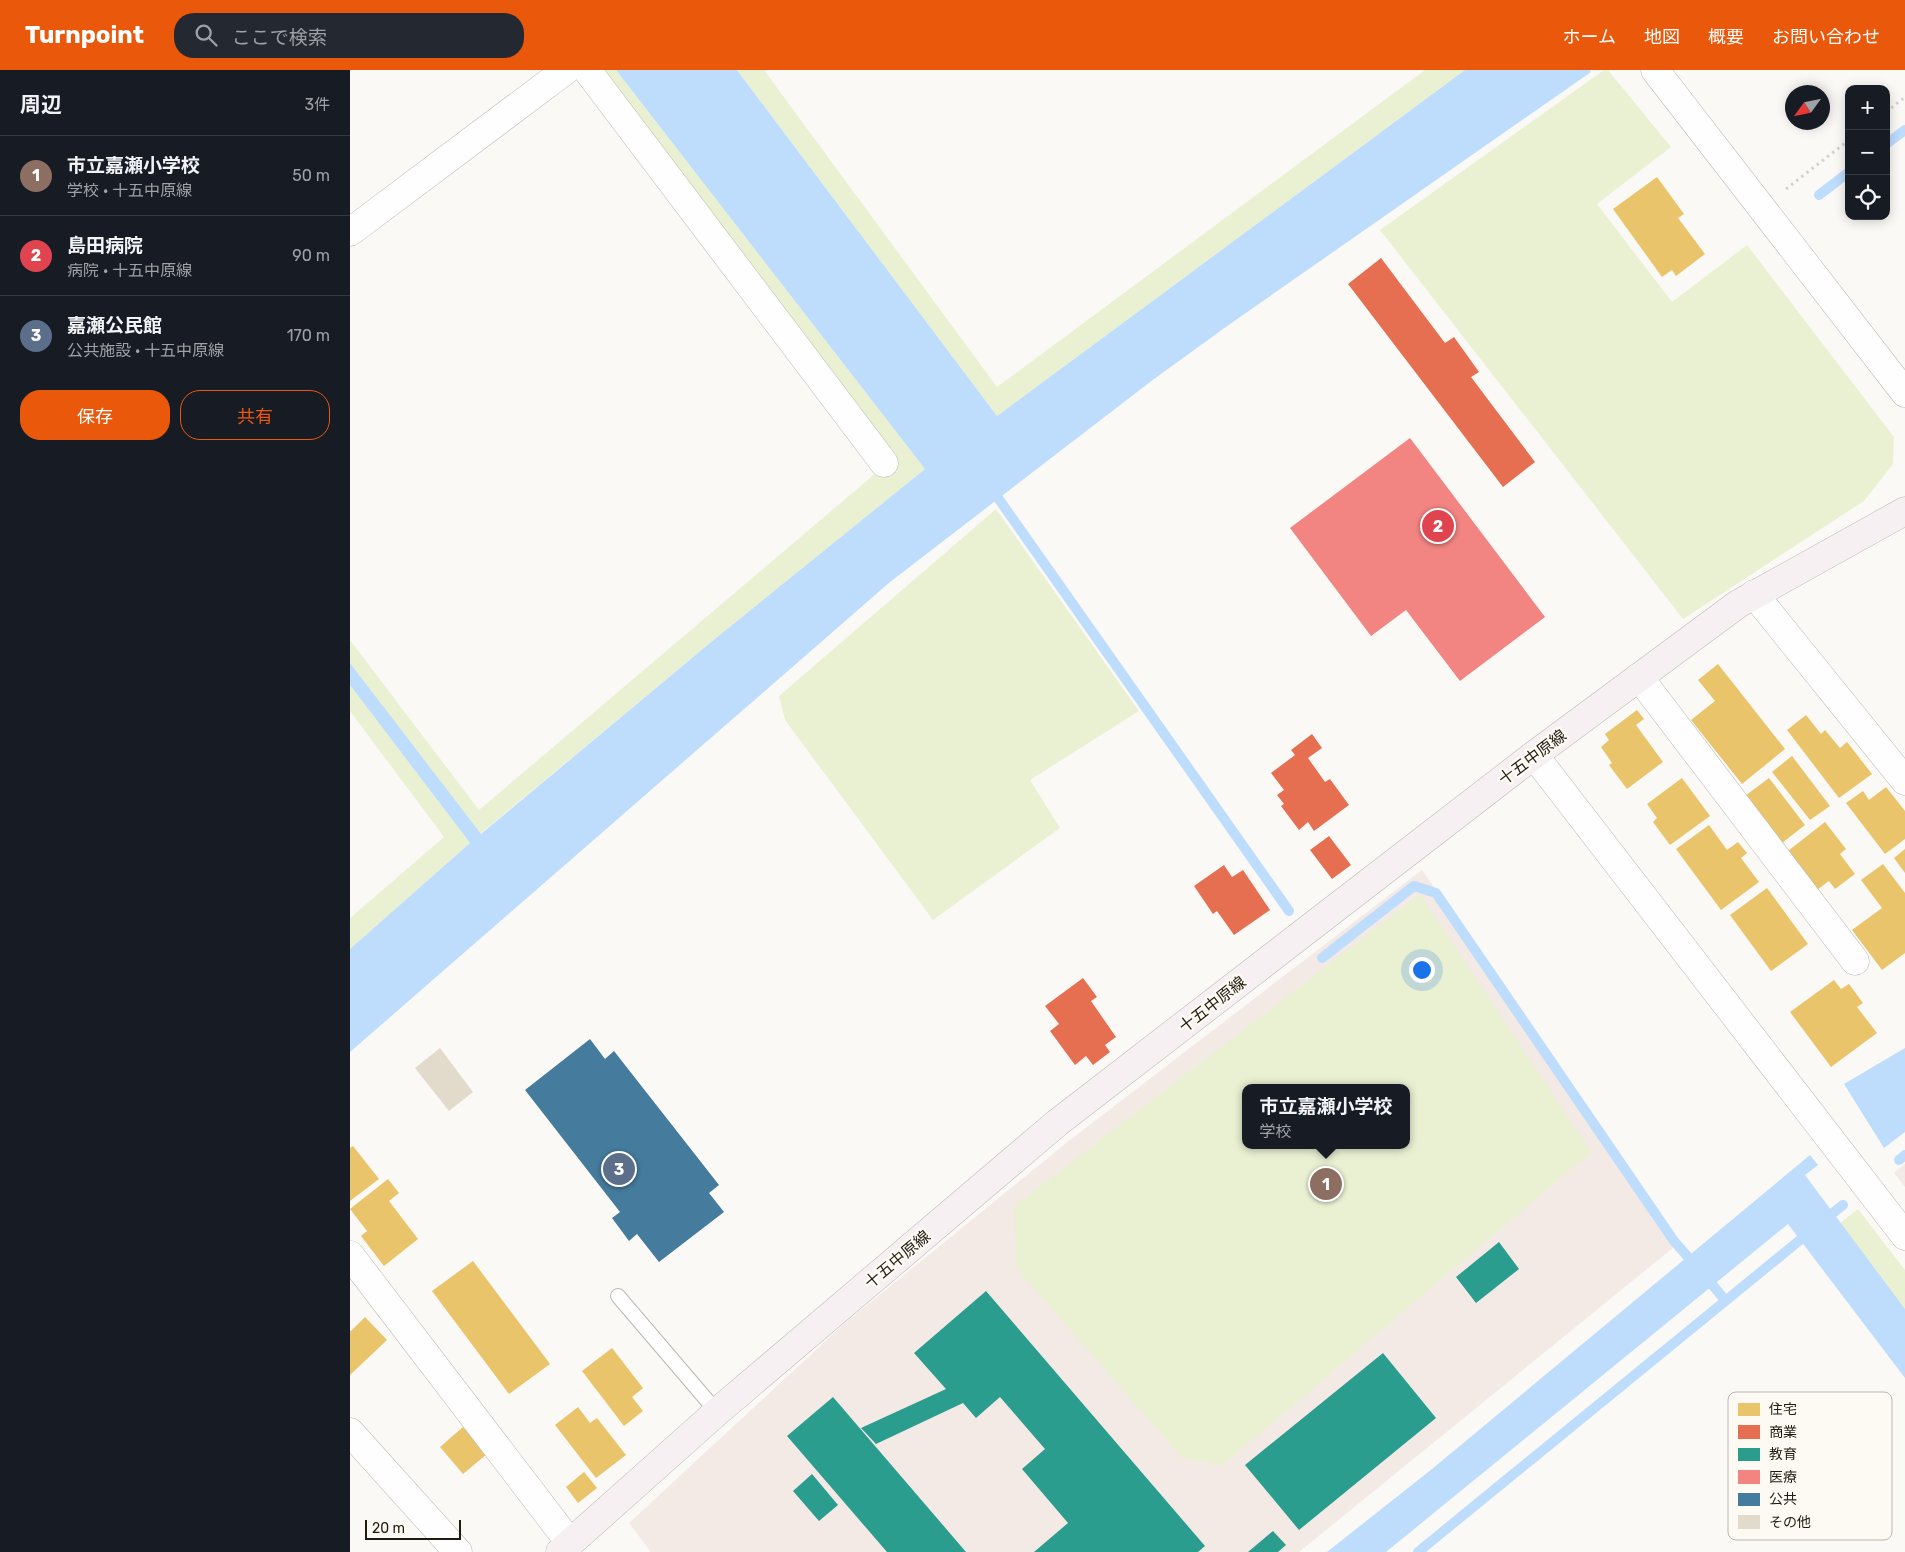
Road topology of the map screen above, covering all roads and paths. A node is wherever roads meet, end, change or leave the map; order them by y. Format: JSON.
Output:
{"nodes":[{"id":1,"x":566,"y":70,"type":"edge"},
{"id":2,"x":587,"y":70,"type":"edge"},
{"id":3,"x":1655,"y":70,"type":"edge"},
{"id":4,"x":1905,"y":98,"type":"edge"},
{"id":5,"x":1890,"y":109,"type":"edge"},
{"id":6,"x":1845,"y":143,"type":"edge"},
{"id":7,"x":1761,"y":207,"type":"junction"},
{"id":8,"x":350,"y":232,"type":"edge"},
{"id":9,"x":1905,"y":393,"type":"edge"},
{"id":10,"x":884,"y":463,"type":"dead end"},
{"id":11,"x":1905,"y":512,"type":"edge"},
{"id":12,"x":1754,"y":594,"type":"junction"},
{"id":13,"x":1639,"y":677,"type":"junction"},
{"id":14,"x":1534,"y":755,"type":"junction"},
{"id":15,"x":1905,"y":781,"type":"edge"},
{"id":16,"x":1855,"y":961,"type":"dead end"},
{"id":17,"x":1905,"y":1236,"type":"edge"},
{"id":18,"x":350,"y":1255,"type":"edge"},
{"id":19,"x":618,"y":1296,"type":"dead end"},
{"id":20,"x":717,"y":1412,"type":"junction"},
{"id":21,"x":350,"y":1432,"type":"edge"},
{"id":22,"x":565,"y":1547,"type":"edge"},
{"id":23,"x":458,"y":1552,"type":"edge"}],
"edges":[{"from":1,"to":8,"type":"street"},
{"from":2,"to":10,"type":"street"},
{"from":3,"to":7,"type":"street"},
{"from":4,"to":5,"type":"path"},
{"from":6,"to":7,"type":"path"},
{"from":7,"to":9,"type":"street"},
{"from":11,"to":12,"type":"main road","name":"十五中原線"},
{"from":12,"to":13,"type":"main road","name":"十五中原線"},
{"from":12,"to":15,"type":"street"},
{"from":13,"to":14,"type":"main road","name":"十五中原線"},
{"from":13,"to":16,"type":"street"},
{"from":14,"to":17,"type":"street"},
{"from":14,"to":20,"type":"main road","name":"十五中原線"},
{"from":18,"to":22,"type":"street"},
{"from":19,"to":20,"type":"lane"},
{"from":20,"to":22,"type":"main road","name":"十五中原線"},
{"from":21,"to":23,"type":"street"}]}
